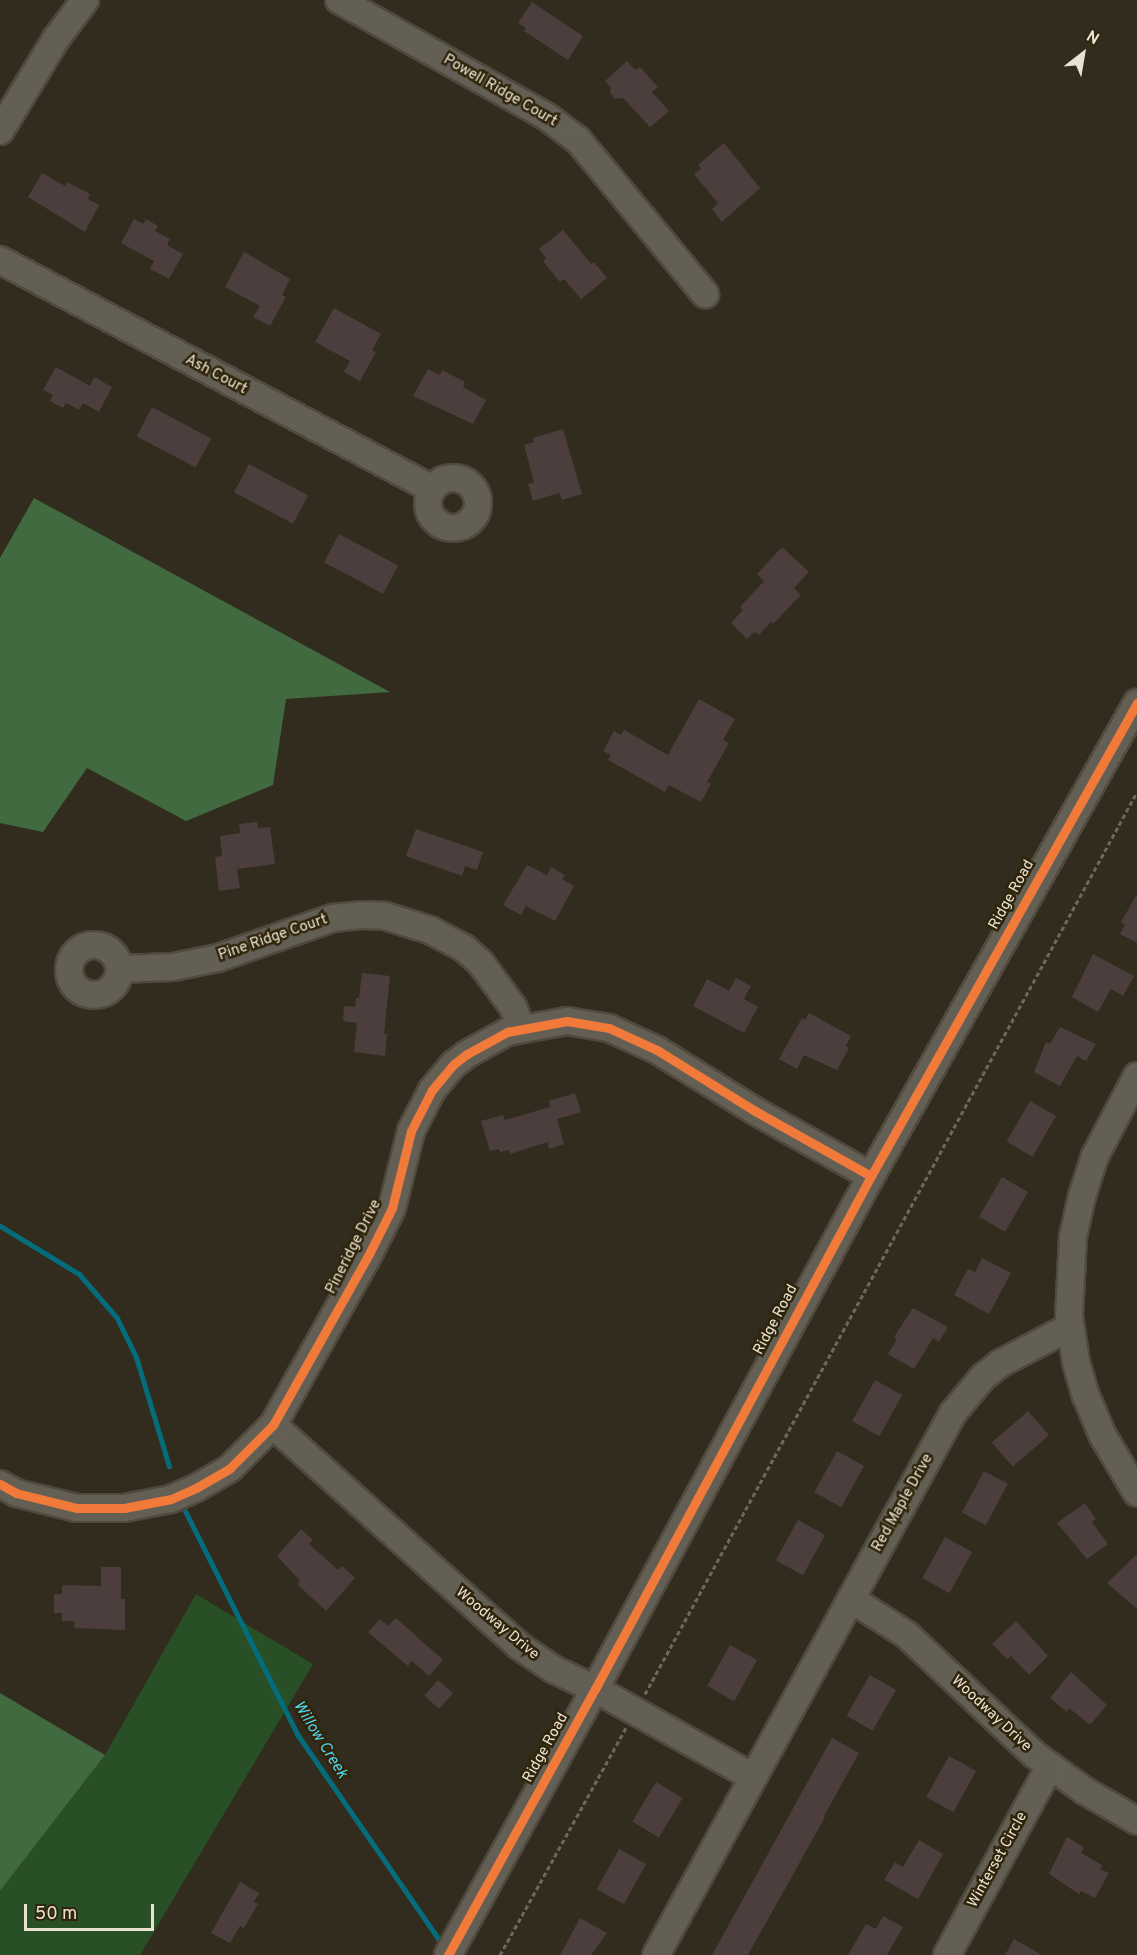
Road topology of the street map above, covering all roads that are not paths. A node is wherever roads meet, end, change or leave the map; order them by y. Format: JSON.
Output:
{"nodes":[{"id":1,"x":85,"y":0,"type":"edge"},
{"id":2,"x":339,"y":0,"type":"edge"},
{"id":3,"x":0,"y":131,"type":"edge"},
{"id":4,"x":0,"y":260,"type":"edge"},
{"id":5,"x":705,"y":294,"type":"dead end"},
{"id":6,"x":432,"y":489,"type":"dead end"},
{"id":7,"x":1137,"y":703,"type":"edge"},
{"id":8,"x":120,"y":969,"type":"dead end"},
{"id":9,"x":521,"y":1028,"type":"junction"},
{"id":10,"x":1137,"y":1076,"type":"edge"},
{"id":11,"x":871,"y":1176,"type":"junction"},
{"id":12,"x":1070,"y":1327,"type":"junction"},
{"id":13,"x":273,"y":1425,"type":"junction"},
{"id":14,"x":0,"y":1484,"type":"edge"},
{"id":15,"x":1137,"y":1493,"type":"edge"},
{"id":16,"x":851,"y":1599,"type":"junction"},
{"id":17,"x":595,"y":1689,"type":"junction"},
{"id":18,"x":1050,"y":1766,"type":"junction"},
{"id":19,"x":753,"y":1777,"type":"junction"},
{"id":20,"x":1137,"y":1821,"type":"edge"},
{"id":21,"x":448,"y":1955,"type":"edge"},
{"id":22,"x":656,"y":1955,"type":"edge"},
{"id":23,"x":947,"y":1955,"type":"edge"}],
"edges":[{"from":1,"to":3,"type":"street"},
{"from":2,"to":5,"type":"street","name":"Powell Ridge Court"},
{"from":4,"to":6,"type":"street","name":"Ash Court"},
{"from":7,"to":11,"type":"street","name":"Ridge Road"},
{"from":8,"to":9,"type":"street","name":"Pine Ridge Court"},
{"from":9,"to":11,"type":"street","name":"Pineridge Drive"},
{"from":9,"to":13,"type":"street","name":"Pineridge Drive"},
{"from":10,"to":12,"type":"street"},
{"from":11,"to":17,"type":"street","name":"Ridge Road"},
{"from":12,"to":15,"type":"street"},
{"from":12,"to":16,"type":"street","name":"Red Maple Drive"},
{"from":13,"to":14,"type":"street","name":"Pineridge Drive"},
{"from":13,"to":17,"type":"street","name":"Woodway Drive"},
{"from":16,"to":18,"type":"street","name":"Woodway Drive"},
{"from":16,"to":19,"type":"street","name":"Red Maple Drive"},
{"from":17,"to":19,"type":"street","name":"Woodway Drive"},
{"from":17,"to":21,"type":"street","name":"Ridge Road"},
{"from":18,"to":20,"type":"street","name":"Woodway Drive"},
{"from":18,"to":23,"type":"street","name":"Winterset Circle"},
{"from":19,"to":22,"type":"street","name":"Red Maple Drive"}]}
